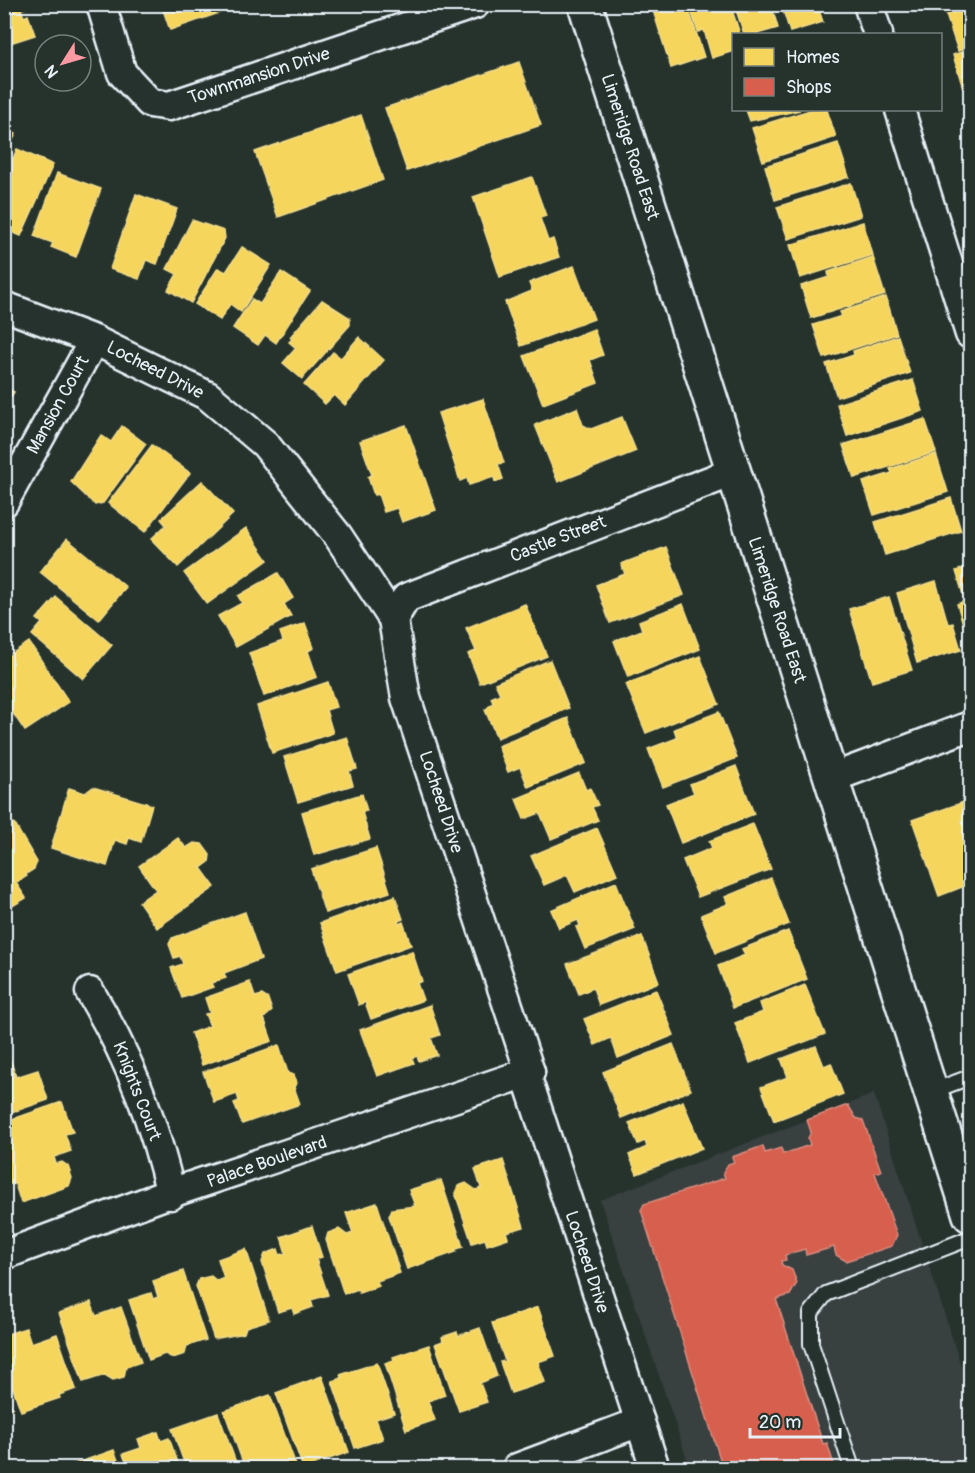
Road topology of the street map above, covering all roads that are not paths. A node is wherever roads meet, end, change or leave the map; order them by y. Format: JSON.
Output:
{"nodes":[{"id":1,"x":100,"y":4,"type":"edge"},
{"id":2,"x":475,"y":4,"type":"edge"},
{"id":3,"x":585,"y":4,"type":"edge"},
{"id":4,"x":868,"y":4,"type":"edge"},
{"id":5,"x":878,"y":33,"type":"edge"},
{"id":6,"x":900,"y":111,"type":"edge"},
{"id":7,"x":4,"y":306,"type":"edge"},
{"id":8,"x":970,"y":334,"type":"edge"},
{"id":9,"x":94,"y":340,"type":"junction"},
{"id":10,"x":733,"y":472,"type":"junction"},
{"id":11,"x":4,"y":502,"type":"edge"},
{"id":12,"x":393,"y":619,"type":"junction"},
{"id":13,"x":970,"y":726,"type":"edge"},
{"id":14,"x":832,"y":778,"type":"junction"},
{"id":15,"x":90,"y":992,"type":"dead end"},
{"id":16,"x":530,"y":1072,"type":"junction"},
{"id":17,"x":970,"y":1077,"type":"edge"},
{"id":18,"x":930,"y":1092,"type":"junction"},
{"id":19,"x":171,"y":1195,"type":"junction"},
{"id":20,"x":970,"y":1215,"type":"edge"},
{"id":21,"x":970,"y":1238,"type":"edge"},
{"id":22,"x":4,"y":1255,"type":"edge"},
{"id":23,"x":640,"y":1422,"type":"junction"},
{"id":24,"x":517,"y":1468,"type":"edge"},
{"id":25,"x":655,"y":1468,"type":"edge"},
{"id":26,"x":852,"y":1468,"type":"edge"}],
"edges":[{"from":1,"to":2,"type":"street","name":"Townmansion Drive"},
{"from":3,"to":10,"type":"street","name":"Limeridge Road East"},
{"from":4,"to":5,"type":"street"},
{"from":6,"to":8,"type":"street"},
{"from":7,"to":9,"type":"street","name":"Locheed Drive"},
{"from":9,"to":11,"type":"street","name":"Mansion Court"},
{"from":9,"to":12,"type":"street","name":"Locheed Drive"},
{"from":10,"to":12,"type":"street","name":"Castle Street"},
{"from":10,"to":14,"type":"street","name":"Limeridge Road East"},
{"from":12,"to":16,"type":"street","name":"Locheed Drive"},
{"from":13,"to":14,"type":"street"},
{"from":14,"to":18,"type":"street","name":"Limeridge Road East"},
{"from":15,"to":19,"type":"street","name":"Knights Court"},
{"from":16,"to":19,"type":"street","name":"Palace Boulevard"},
{"from":16,"to":23,"type":"street","name":"Locheed Drive"},
{"from":17,"to":18,"type":"lane"},
{"from":18,"to":20,"type":"street","name":"Limeridge Road East"},
{"from":19,"to":22,"type":"street","name":"Palace Boulevard"},
{"from":21,"to":26,"type":"lane"},
{"from":23,"to":24,"type":"street"},
{"from":23,"to":25,"type":"street","name":"Locheed Drive"}]}
